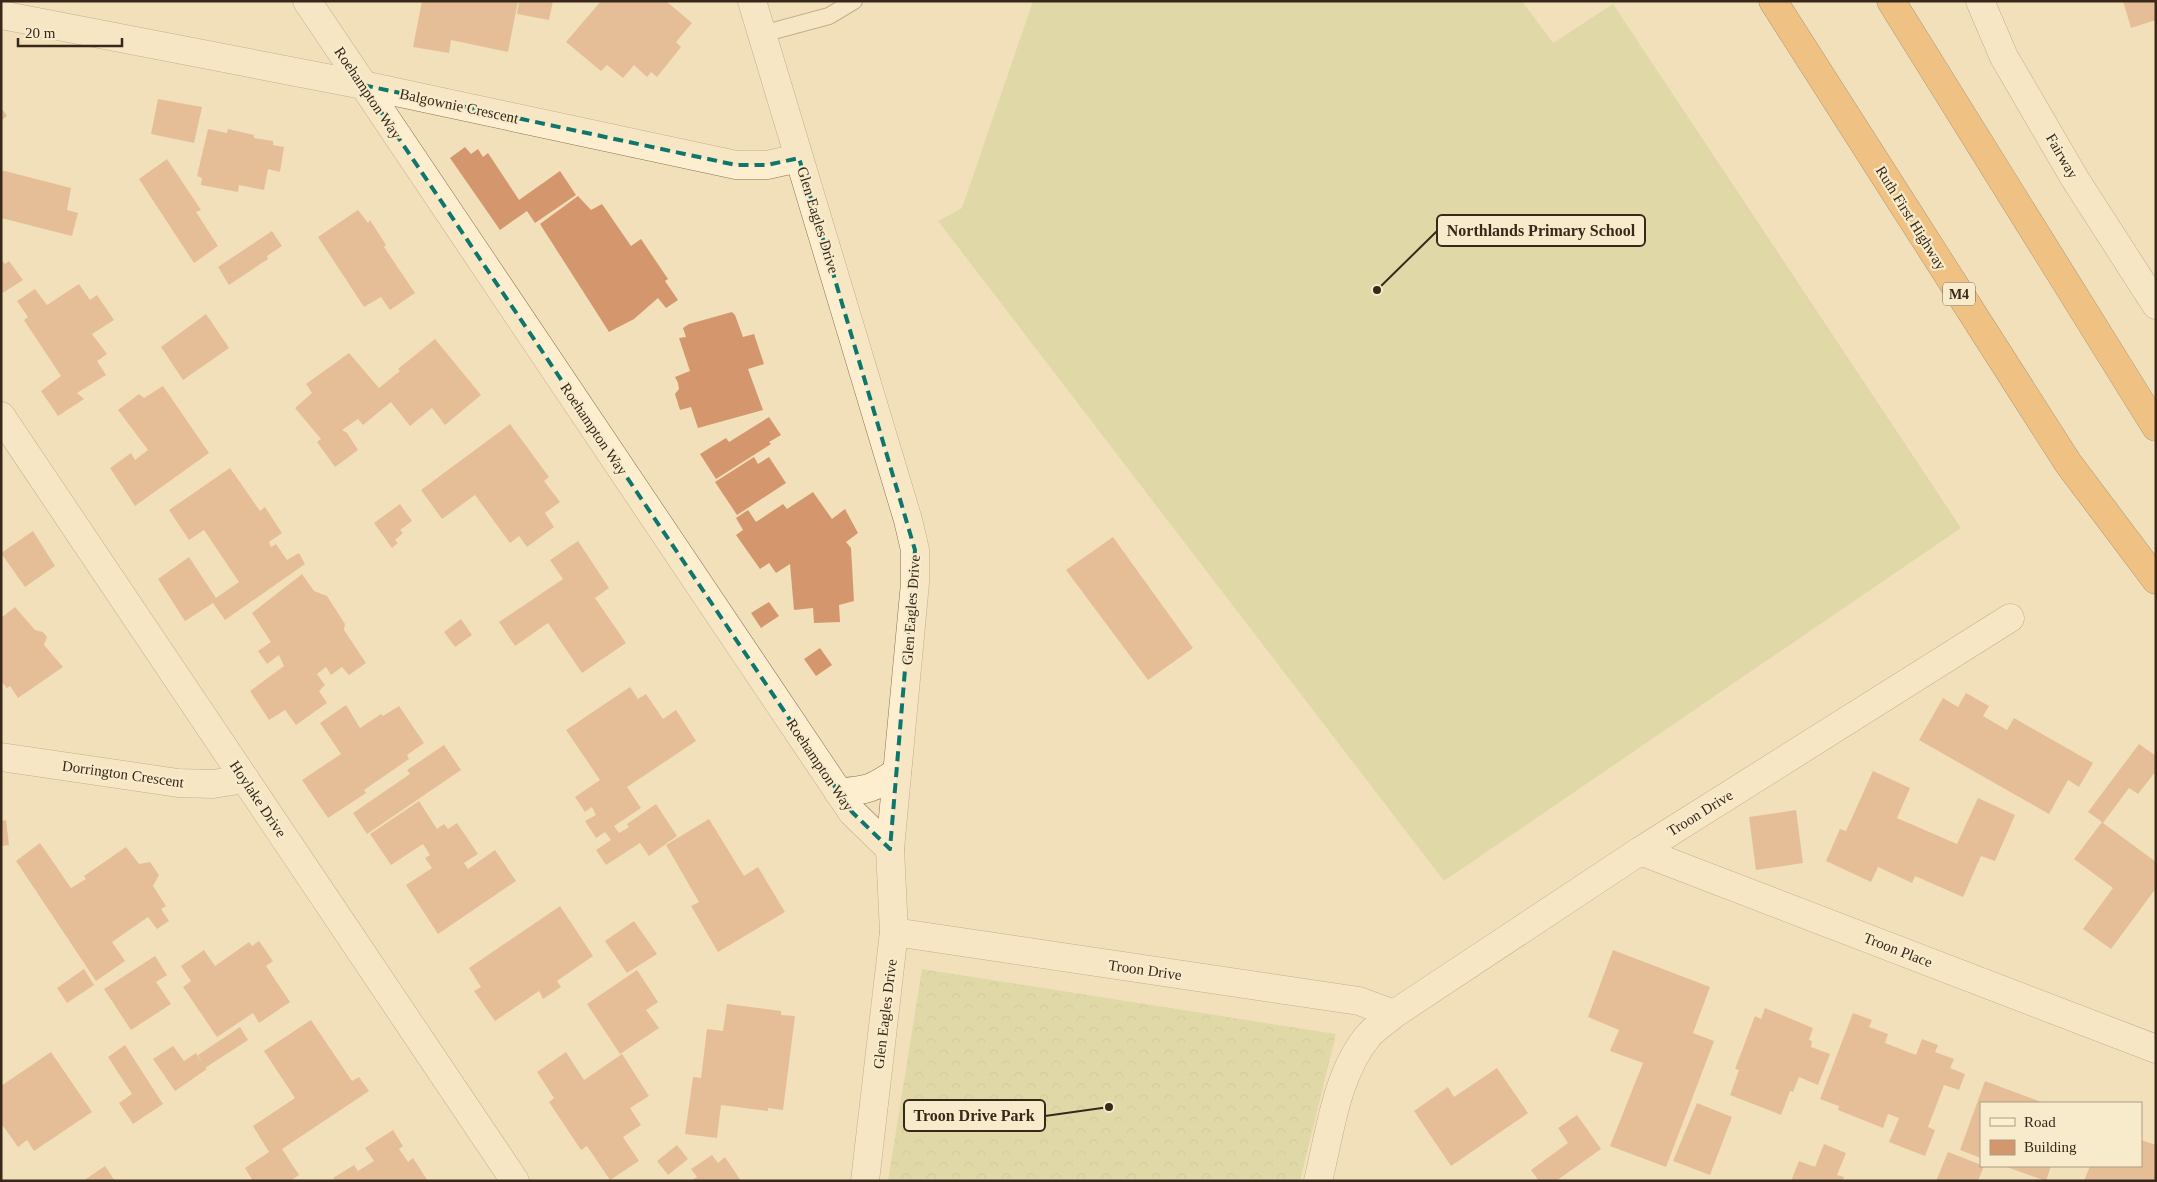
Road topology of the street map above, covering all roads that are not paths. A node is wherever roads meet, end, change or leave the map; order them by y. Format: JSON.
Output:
{"nodes":[{"id":1,"x":307,"y":1,"type":"edge"},
{"id":2,"x":752,"y":1,"type":"edge"},
{"id":3,"x":854,"y":1,"type":"edge"},
{"id":4,"x":1773,"y":1,"type":"edge"},
{"id":5,"x":1891,"y":1,"type":"edge"},
{"id":6,"x":1980,"y":1,"type":"edge"},
{"id":7,"x":1,"y":15,"type":"edge"},
{"id":8,"x":762,"y":34,"type":"junction"},
{"id":9,"x":363,"y":86,"type":"junction"},
{"id":10,"x":799,"y":158,"type":"junction"},
{"id":11,"x":2156,"y":305,"type":"edge"},
{"id":12,"x":1,"y":416,"type":"edge"},
{"id":13,"x":2156,"y":427,"type":"edge"},
{"id":14,"x":2156,"y":580,"type":"edge"},
{"id":15,"x":2010,"y":618,"type":"dead end"},
{"id":16,"x":1,"y":757,"type":"edge"},
{"id":17,"x":897,"y":772,"type":"junction"},
{"id":18,"x":245,"y":779,"type":"junction"},
{"id":19,"x":838,"y":792,"type":"junction"},
{"id":20,"x":890,"y":849,"type":"junction"},
{"id":21,"x":1640,"y":851,"type":"junction"},
{"id":22,"x":894,"y":932,"type":"junction"},
{"id":23,"x":1394,"y":1014,"type":"junction"},
{"id":24,"x":2156,"y":1050,"type":"edge"},
{"id":25,"x":515,"y":1181,"type":"edge"},
{"id":26,"x":865,"y":1181,"type":"edge"},
{"id":27,"x":1318,"y":1181,"type":"edge"}],
"edges":[{"from":1,"to":9,"type":"street","name":"Roehampton Way"},
{"from":2,"to":8,"type":"street","name":"Glen Eagles Drive"},
{"from":3,"to":8,"type":"lane"},
{"from":4,"to":14,"type":"highway","name":"Ruth First Highway","number":"M4"},
{"from":5,"to":13,"type":"highway"},
{"from":6,"to":11,"type":"street","name":"Fairway"},
{"from":7,"to":9,"type":"street","name":"Balgownie Crescent"},
{"from":8,"to":10,"type":"street","name":"Glen Eagles Drive"},
{"from":9,"to":10,"type":"street","name":"Balgownie Crescent"},
{"from":9,"to":19,"type":"street","name":"Roehampton Way"},
{"from":10,"to":17,"type":"street","name":"Glen Eagles Drive"},
{"from":12,"to":18,"type":"street","name":"Hoylake Drive"},
{"from":15,"to":21,"type":"street","name":"Troon Drive"},
{"from":16,"to":18,"type":"street","name":"Dorrington Crescent"},
{"from":17,"to":19,"type":"street"},
{"from":17,"to":20,"type":"street","name":"Glen Eagles Drive"},
{"from":18,"to":25,"type":"street","name":"Hoylake Drive"},
{"from":19,"to":20,"type":"street","name":"Roehampton Way"},
{"from":20,"to":22,"type":"street","name":"Glen Eagles Drive"},
{"from":21,"to":23,"type":"street","name":"Troon Drive"},
{"from":21,"to":24,"type":"street","name":"Troon Place"},
{"from":22,"to":23,"type":"street","name":"Troon Drive"},
{"from":22,"to":26,"type":"street","name":"Glen Eagles Drive"},
{"from":23,"to":27,"type":"street","name":"Troon Drive"}]}
